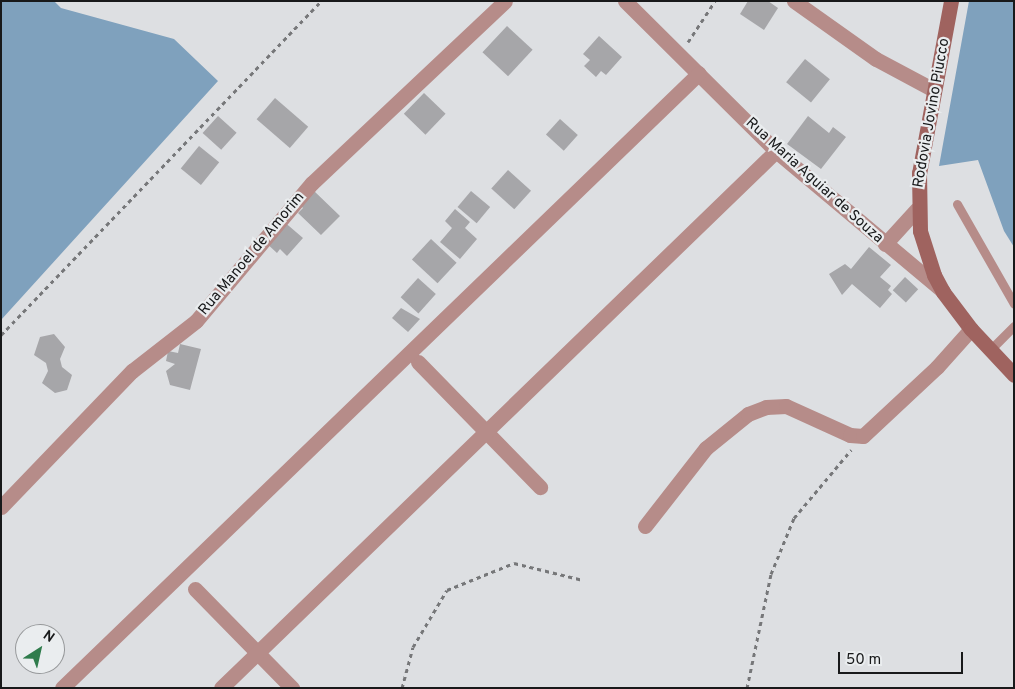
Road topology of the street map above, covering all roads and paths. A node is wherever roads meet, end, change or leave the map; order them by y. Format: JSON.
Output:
{"nodes":[{"id":1,"x":321,"y":1,"type":"edge"},
{"id":2,"x":505,"y":1,"type":"edge"},
{"id":3,"x":625,"y":1,"type":"edge"},
{"id":4,"x":715,"y":1,"type":"edge"},
{"id":5,"x":794,"y":1,"type":"edge"},
{"id":6,"x":952,"y":1,"type":"edge"},
{"id":7,"x":686,"y":46,"type":"dead end"},
{"id":8,"x":699,"y":73,"type":"junction"},
{"id":9,"x":934,"y":90,"type":"junction"},
{"id":10,"x":776,"y":151,"type":"junction"},
{"id":11,"x":957,"y":204,"type":"dead end"},
{"id":12,"x":917,"y":209,"type":"junction"},
{"id":13,"x":885,"y":244,"type":"junction"},
{"id":14,"x":944,"y":292,"type":"junction"},
{"id":15,"x":1014,"y":304,"type":"edge"},
{"id":16,"x":1014,"y":326,"type":"edge"},
{"id":17,"x":971,"y":329,"type":"junction"},
{"id":18,"x":1,"y":335,"type":"edge"},
{"id":19,"x":990,"y":350,"type":"junction"},
{"id":20,"x":418,"y":362,"type":"dead end"},
{"id":21,"x":1014,"y":376,"type":"edge"},
{"id":22,"x":486,"y":432,"type":"junction"},
{"id":23,"x":863,"y":436,"type":"junction"},
{"id":24,"x":540,"y":487,"type":"dead end"},
{"id":25,"x":1,"y":507,"type":"edge"},
{"id":26,"x":645,"y":526,"type":"dead end"},
{"id":27,"x":583,"y":580,"type":"dead end"},
{"id":28,"x":196,"y":589,"type":"dead end"},
{"id":29,"x":258,"y":652,"type":"junction"},
{"id":30,"x":62,"y":688,"type":"edge"},
{"id":31,"x":221,"y":688,"type":"edge"},
{"id":32,"x":292,"y":688,"type":"edge"},
{"id":33,"x":402,"y":688,"type":"edge"},
{"id":34,"x":747,"y":688,"type":"edge"}],
"edges":[{"from":1,"to":18,"type":"path"},
{"from":2,"to":25,"type":"street","name":"Rua Manoel de Amorim"},
{"from":3,"to":8,"type":"street","name":"Rua Maria Aguiar de Souza"},
{"from":4,"to":7,"type":"path"},
{"from":5,"to":9,"type":"street"},
{"from":6,"to":9,"type":"main road","name":"Rodovia Jovino Piucco"},
{"from":8,"to":10,"type":"street","name":"Rua Maria Aguiar de Souza"},
{"from":8,"to":30,"type":"street"},
{"from":9,"to":12,"type":"main road","name":"Rodovia Jovino Piucco"},
{"from":10,"to":13,"type":"street","name":"Rua Maria Aguiar de Souza"},
{"from":10,"to":22,"type":"street"},
{"from":11,"to":15,"type":"lane"},
{"from":12,"to":13,"type":"street"},
{"from":12,"to":14,"type":"main road","name":"Rodovia Jovino Piucco"},
{"from":13,"to":14,"type":"street","name":"Rua Maria Aguiar de Souza"},
{"from":14,"to":17,"type":"main road","name":"Rodovia Jovino Piucco"},
{"from":16,"to":19,"type":"lane"},
{"from":17,"to":19,"type":"main road","name":"Rodovia Jovino Piucco"},
{"from":17,"to":23,"type":"street"},
{"from":19,"to":21,"type":"main road","name":"Rodovia Jovino Piucco"},
{"from":20,"to":22,"type":"street"},
{"from":22,"to":24,"type":"street"},
{"from":22,"to":29,"type":"street"},
{"from":23,"to":26,"type":"street"},
{"from":23,"to":34,"type":"path"},
{"from":27,"to":33,"type":"path"},
{"from":28,"to":29,"type":"street"},
{"from":29,"to":31,"type":"street"},
{"from":29,"to":32,"type":"street"}]}
